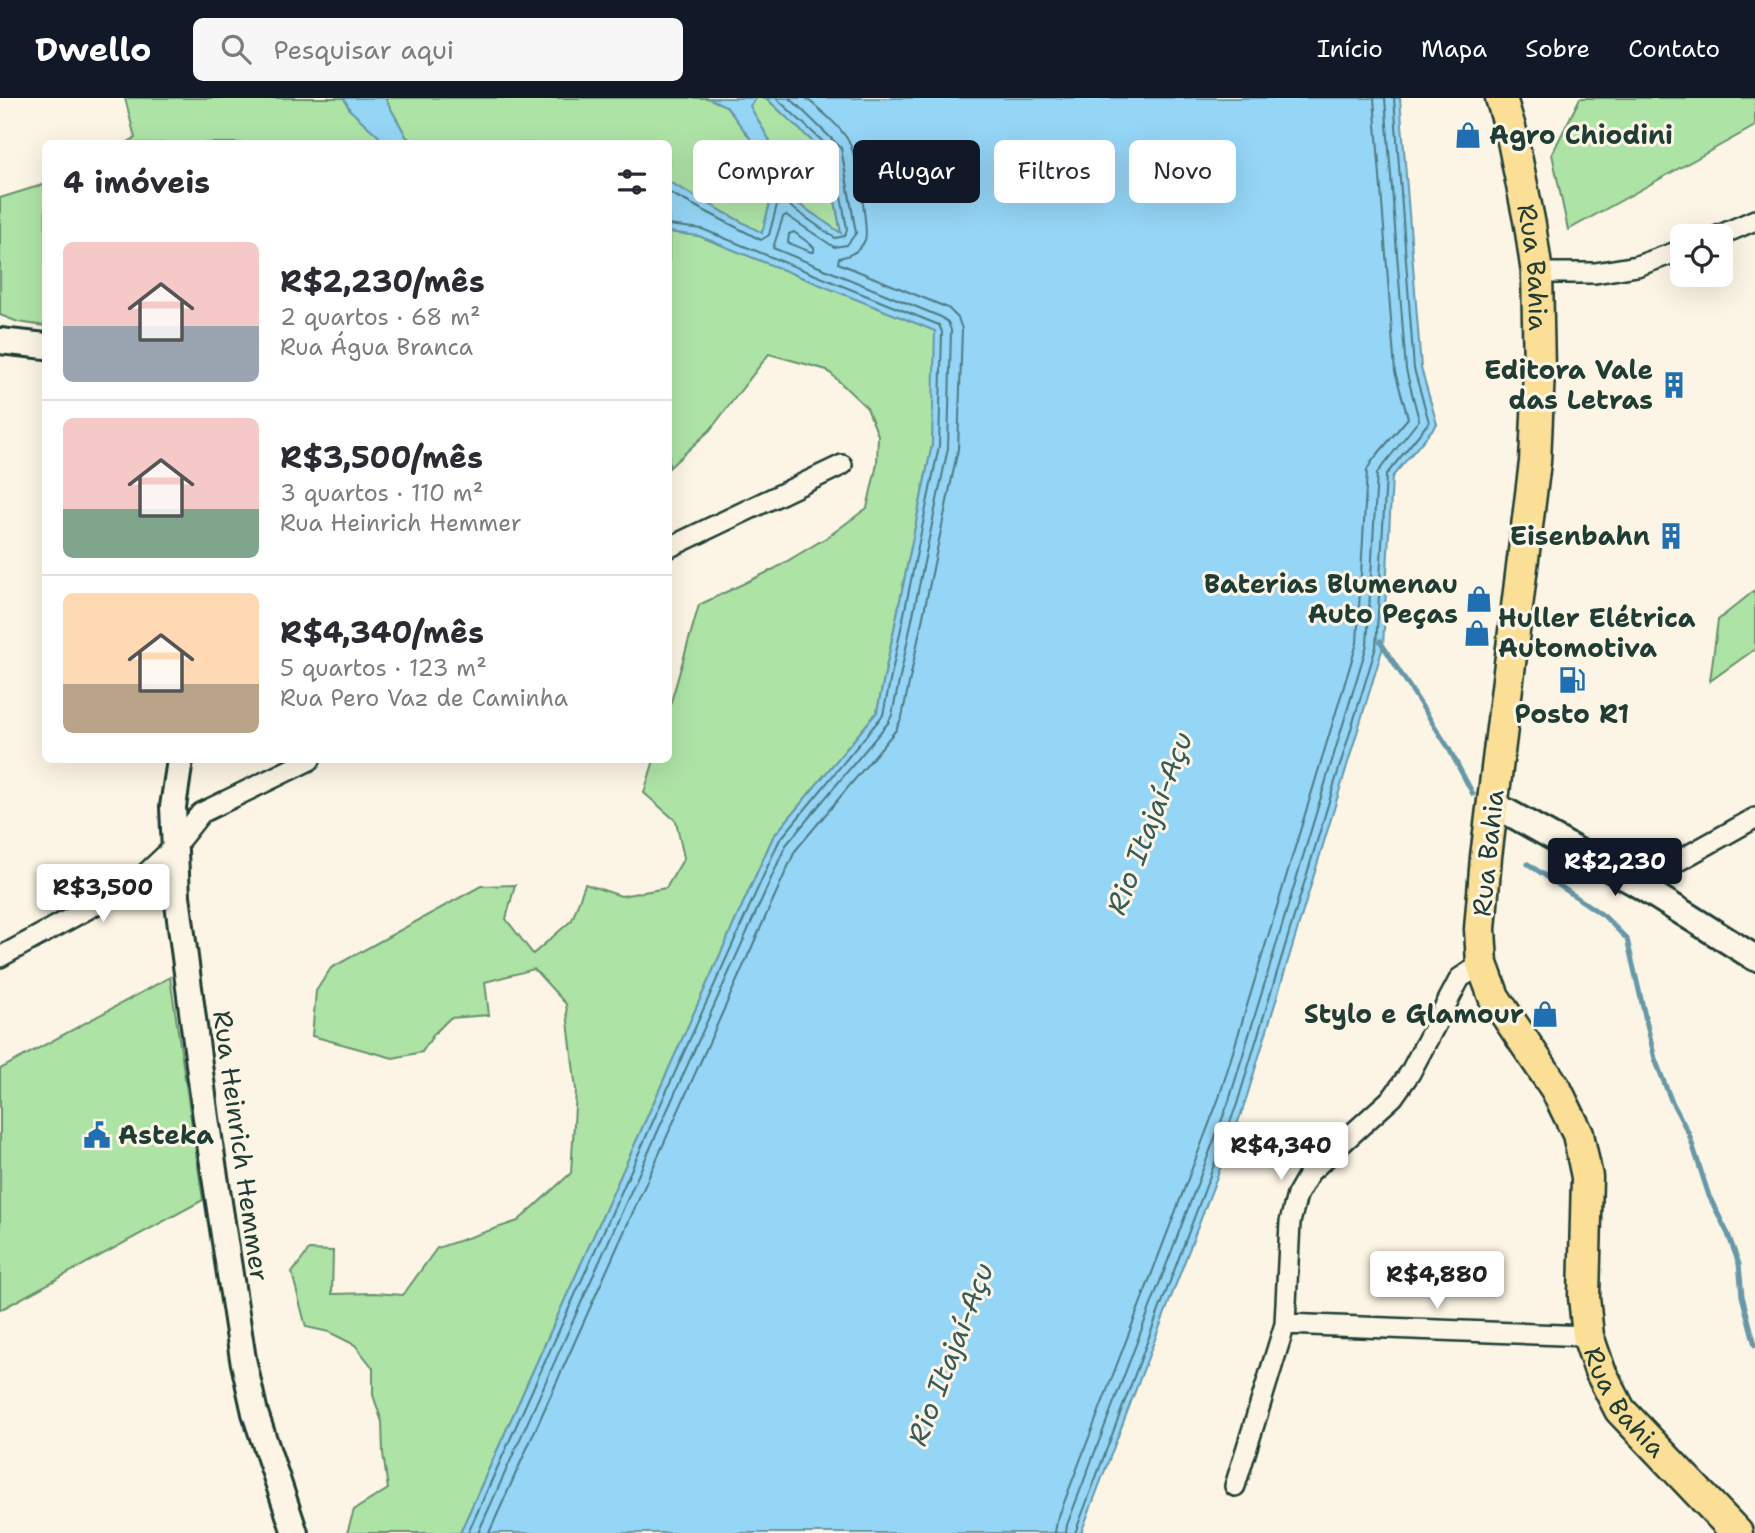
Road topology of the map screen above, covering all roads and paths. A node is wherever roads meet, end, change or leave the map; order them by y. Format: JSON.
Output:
{"nodes":[{"id":1,"x":1501,"y":98,"type":"edge"},
{"id":2,"x":1755,"y":220,"type":"edge"},
{"id":3,"x":1733,"y":230,"type":"edge"},
{"id":4,"x":1670,"y":254,"type":"edge"},
{"id":5,"x":1537,"y":273,"type":"junction"},
{"id":6,"x":0,"y":341,"type":"edge"},
{"id":7,"x":42,"y":346,"type":"edge"},
{"id":8,"x":842,"y":465,"type":"dead end"},
{"id":9,"x":672,"y":546,"type":"edge"},
{"id":10,"x":180,"y":763,"type":"edge"},
{"id":11,"x":304,"y":763,"type":"edge"},
{"id":12,"x":1493,"y":804,"type":"junction"},
{"id":13,"x":1755,"y":818,"type":"edge"},
{"id":14,"x":174,"y":847,"type":"junction"},
{"id":15,"x":1637,"y":884,"type":"junction"},
{"id":16,"x":0,"y":957,"type":"edge"},
{"id":17,"x":1755,"y":958,"type":"edge"},
{"id":18,"x":1482,"y":964,"type":"junction"},
{"id":19,"x":1285,"y":1324,"type":"junction"},
{"id":20,"x":1588,"y":1336,"type":"junction"},
{"id":21,"x":1235,"y":1486,"type":"dead end"},
{"id":22,"x":295,"y":1533,"type":"edge"},
{"id":23,"x":1737,"y":1533,"type":"edge"}],
"edges":[{"from":1,"to":5,"type":"main road","name":"Rua Bahia"},
{"from":2,"to":3,"type":"street"},
{"from":4,"to":5,"type":"street"},
{"from":5,"to":12,"type":"main road","name":"Rua Bahia"},
{"from":6,"to":7,"type":"street"},
{"from":8,"to":9,"type":"street"},
{"from":10,"to":14,"type":"street","name":"Rua Heinrich Hemmer"},
{"from":11,"to":14,"type":"street"},
{"from":12,"to":15,"type":"street"},
{"from":12,"to":18,"type":"main road","name":"Rua Bahia"},
{"from":13,"to":15,"type":"street"},
{"from":14,"to":16,"type":"street"},
{"from":14,"to":22,"type":"street","name":"Rua Heinrich Hemmer"},
{"from":15,"to":17,"type":"street"},
{"from":18,"to":19,"type":"street"},
{"from":18,"to":20,"type":"main road","name":"Rua Bahia"},
{"from":19,"to":20,"type":"street"},
{"from":19,"to":21,"type":"street"},
{"from":20,"to":23,"type":"main road","name":"Rua Bahia"}]}
